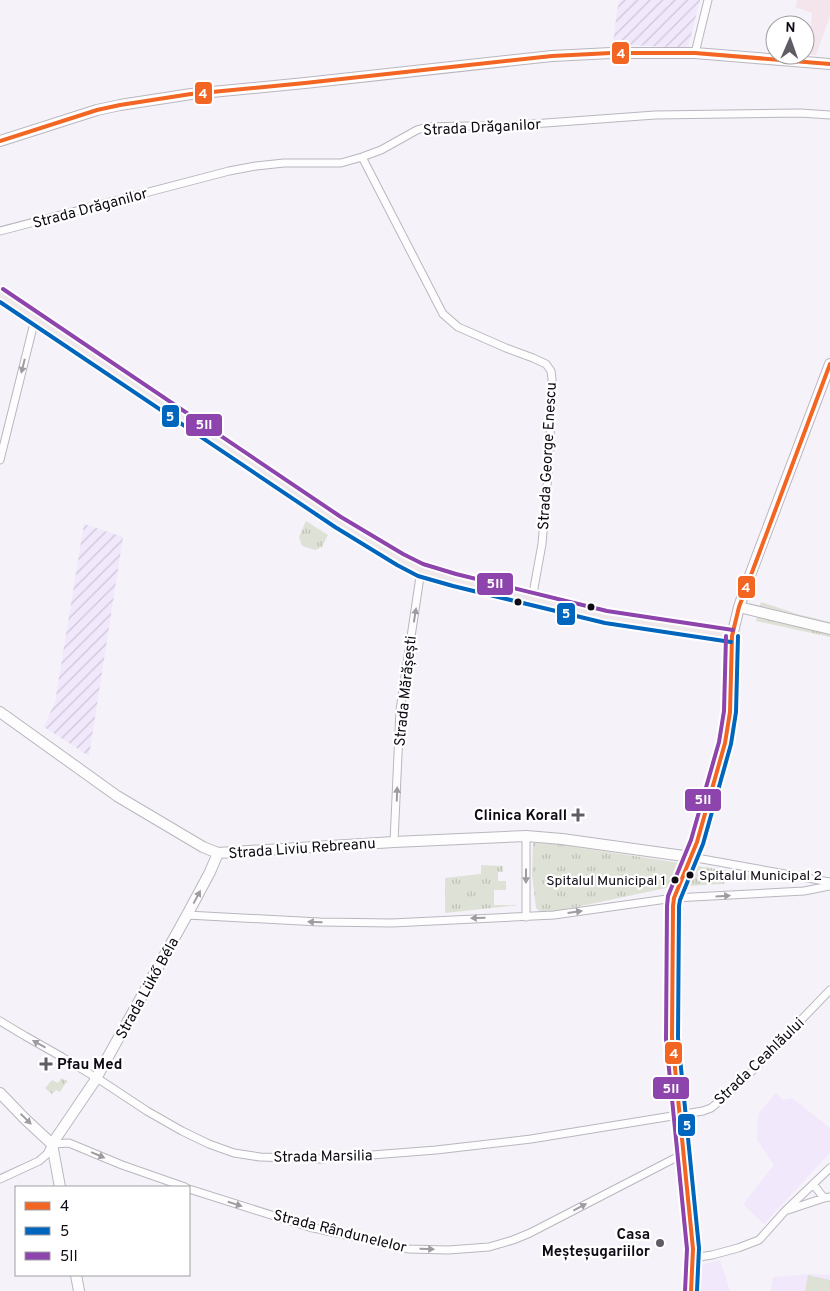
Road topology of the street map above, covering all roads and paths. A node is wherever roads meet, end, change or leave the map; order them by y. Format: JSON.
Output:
{"nodes":[{"id":1,"x":708,"y":0,"type":"edge"},
{"id":2,"x":695,"y":53,"type":"junction"},
{"id":3,"x":830,"y":64,"type":"edge"},
{"id":4,"x":830,"y":115,"type":"edge"},
{"id":5,"x":0,"y":141,"type":"edge"},
{"id":6,"x":362,"y":158,"type":"junction"},
{"id":7,"x":0,"y":232,"type":"edge"},
{"id":8,"x":0,"y":294,"type":"edge"},
{"id":9,"x":35,"y":318,"type":"junction"},
{"id":10,"x":830,"y":364,"type":"edge"},
{"id":11,"x":0,"y":460,"type":"edge"},
{"id":12,"x":421,"y":570,"type":"junction"},
{"id":13,"x":532,"y":599,"type":"junction"},
{"id":14,"x":739,"y":607,"type":"junction"},
{"id":15,"x":830,"y":630,"type":"edge"},
{"id":16,"x":732,"y":636,"type":"junction"},
{"id":17,"x":0,"y":712,"type":"edge"},
{"id":18,"x":526,"y":836,"type":"junction"},
{"id":19,"x":394,"y":842,"type":"junction"},
{"id":20,"x":218,"y":853,"type":"junction"},
{"id":21,"x":692,"y":857,"type":"junction"},
{"id":22,"x":830,"y":884,"type":"edge"},
{"id":23,"x":674,"y":898,"type":"junction"},
{"id":24,"x":187,"y":915,"type":"junction"},
{"id":25,"x":526,"y":917,"type":"junction"},
{"id":26,"x":830,"y":990,"type":"edge"},
{"id":27,"x":0,"y":1021,"type":"edge"},
{"id":28,"x":96,"y":1078,"type":"junction"},
{"id":29,"x":0,"y":1093,"type":"edge"},
{"id":30,"x":680,"y":1114,"type":"junction"},
{"id":31,"x":52,"y":1144,"type":"junction"},
{"id":32,"x":683,"y":1154,"type":"junction"},
{"id":33,"x":830,"y":1168,"type":"edge"},
{"id":34,"x":0,"y":1179,"type":"edge"},
{"id":35,"x":813,"y":1184,"type":"junction"},
{"id":36,"x":60,"y":1186,"type":"edge"},
{"id":37,"x":182,"y":1186,"type":"edge"},
{"id":38,"x":190,"y":1189,"type":"edge"},
{"id":39,"x":827,"y":1198,"type":"edge"},
{"id":40,"x":785,"y":1212,"type":"junction"},
{"id":41,"x":693,"y":1258,"type":"junction"},
{"id":42,"x":76,"y":1276,"type":"edge"},
{"id":43,"x":79,"y":1291,"type":"edge"},
{"id":44,"x":690,"y":1291,"type":"edge"}],
"edges":[{"from":1,"to":2,"type":"street"},
{"from":2,"to":3,"type":"main road"},
{"from":2,"to":5,"type":"main road"},
{"from":4,"to":6,"type":"street","name":"Strada Drăganilor"},
{"from":6,"to":7,"type":"street","name":"Strada Drăganilor"},
{"from":6,"to":13,"type":"street","name":"Strada George Enescu"},
{"from":8,"to":9,"type":"main road"},
{"from":9,"to":11,"type":"street","one_way":true},
{"from":9,"to":12,"type":"main road"},
{"from":10,"to":14,"type":"main road"},
{"from":12,"to":13,"type":"main road"},
{"from":19,"to":12,"type":"street","name":"Strada Mărășești","one_way":true},
{"from":13,"to":16,"type":"main road"},
{"from":14,"to":15,"type":"main road"},
{"from":14,"to":16,"type":"main road"},
{"from":16,"to":21,"type":"main road"},
{"from":17,"to":20,"type":"main road","name":"Strada Liviu Rebreanu"},
{"from":18,"to":19,"type":"main road","name":"Strada Liviu Rebreanu"},
{"from":18,"to":21,"type":"main road","name":"Strada Liviu Rebreanu"},
{"from":18,"to":25,"type":"street","one_way":true},
{"from":19,"to":20,"type":"main road","name":"Strada Liviu Rebreanu"},
{"from":24,"to":20,"type":"main road","name":"Strada Lükő Béla","one_way":true},
{"from":21,"to":22,"type":"street"},
{"from":21,"to":23,"type":"main road"},
{"from":23,"to":22,"type":"street","one_way":true},
{"from":25,"to":23,"type":"street","one_way":true},
{"from":23,"to":30,"type":"main road"},
{"from":25,"to":24,"type":"street","one_way":true},
{"from":24,"to":28,"type":"main road","name":"Strada Lükő Béla"},
{"from":26,"to":30,"type":"street","name":"Strada Ceahlăului"},
{"from":28,"to":27,"type":"street","name":"Strada Marsilia","one_way":true},
{"from":28,"to":30,"type":"street","name":"Strada Marsilia"},
{"from":28,"to":31,"type":"main road","name":"Strada Lükő Béla"},
{"from":29,"to":31,"type":"main road","one_way":true},
{"from":30,"to":32,"type":"main road"},
{"from":31,"to":34,"type":"street"},
{"from":31,"to":36,"type":"main road"},
{"from":31,"to":37,"type":"street","one_way":true},
{"from":38,"to":32,"type":"street","name":"Strada Rândunelelor","one_way":true},
{"from":32,"to":41,"type":"main road"},
{"from":33,"to":35,"type":"street"},
{"from":35,"to":39,"type":"street"},
{"from":35,"to":40,"type":"street"},
{"from":39,"to":40,"type":"street"},
{"from":40,"to":41,"type":"street"},
{"from":41,"to":44,"type":"main road"},
{"from":42,"to":43,"type":"main road"}]}
